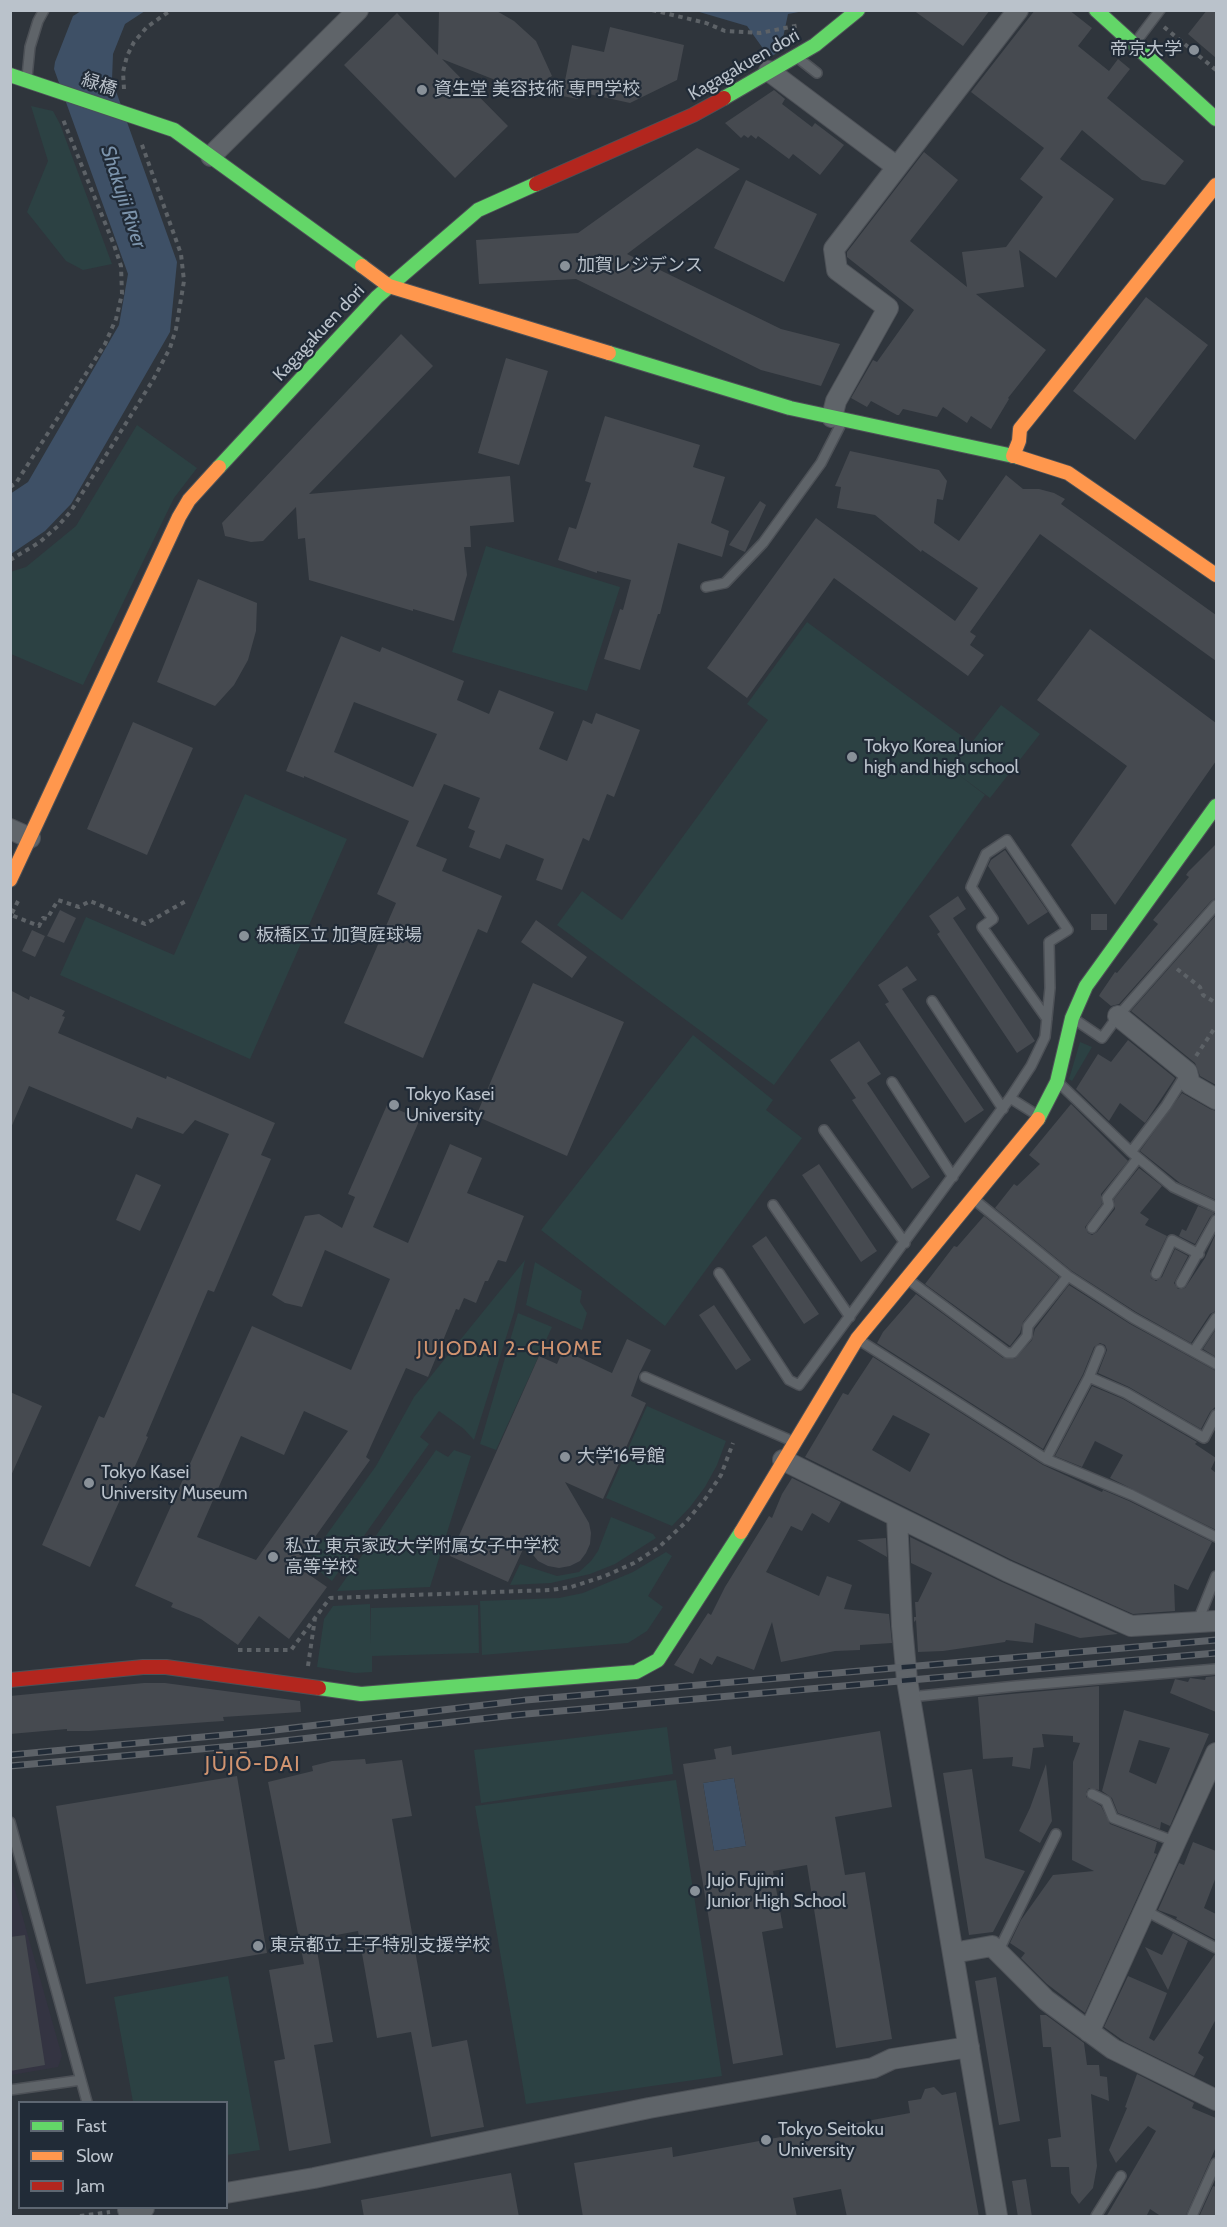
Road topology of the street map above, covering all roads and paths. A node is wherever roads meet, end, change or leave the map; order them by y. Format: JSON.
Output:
{"nodes":[{"id":1,"x":44,"y":10,"type":"edge"},
{"id":2,"x":171,"y":10,"type":"edge"},
{"id":3,"x":358,"y":10,"type":"edge"},
{"id":4,"x":652,"y":10,"type":"edge"},
{"id":5,"x":858,"y":10,"type":"edge"},
{"id":6,"x":1018,"y":10,"type":"edge"},
{"id":7,"x":1096,"y":10,"type":"edge"},
{"id":8,"x":1157,"y":14,"type":"edge"},
{"id":9,"x":806,"y":24,"type":"dead end"},
{"id":10,"x":1133,"y":45,"type":"junction"},
{"id":11,"x":796,"y":56,"type":"junction"},
{"id":12,"x":1216,"y":70,"type":"edge"},
{"id":13,"x":769,"y":71,"type":"junction"},
{"id":14,"x":817,"y":73,"type":"dead end"},
{"id":15,"x":10,"y":75,"type":"edge"},
{"id":16,"x":27,"y":80,"type":"junction"},
{"id":17,"x":62,"y":115,"type":"dead end"},
{"id":18,"x":130,"y":116,"type":"junction"},
{"id":19,"x":1216,"y":119,"type":"edge"},
{"id":20,"x":211,"y":156,"type":"junction"},
{"id":21,"x":897,"y":167,"type":"junction"},
{"id":22,"x":1216,"y":185,"type":"edge"},
{"id":23,"x":389,"y":286,"type":"junction"},
{"id":24,"x":837,"y":418,"type":"junction"},
{"id":25,"x":1013,"y":456,"type":"junction"},
{"id":26,"x":10,"y":487,"type":"edge"},
{"id":27,"x":10,"y":560,"type":"edge"},
{"id":28,"x":1216,"y":575,"type":"edge"},
{"id":29,"x":706,"y":587,"type":"dead end"},
{"id":30,"x":1216,"y":806,"type":"edge"},
{"id":31,"x":10,"y":829,"type":"edge"},
{"id":32,"x":30,"y":838,"type":"junction"},
{"id":33,"x":10,"y":880,"type":"edge"},
{"id":34,"x":20,"y":895,"type":"dead end"},
{"id":35,"x":186,"y":901,"type":"dead end"},
{"id":36,"x":1216,"y":905,"type":"edge"},
{"id":37,"x":1167,"y":961,"type":"junction"},
{"id":38,"x":932,"y":1000,"type":"dead end"},
{"id":39,"x":1216,"y":1003,"type":"edge"},
{"id":40,"x":1118,"y":1016,"type":"junction"},
{"id":41,"x":1072,"y":1018,"type":"junction"},
{"id":42,"x":1047,"y":1019,"type":"junction"},
{"id":43,"x":1216,"y":1026,"type":"edge"},
{"id":44,"x":1187,"y":1072,"type":"junction"},
{"id":45,"x":892,"y":1082,"type":"dead end"},
{"id":46,"x":1057,"y":1082,"type":"junction"},
{"id":47,"x":1010,"y":1098,"type":"junction"},
{"id":48,"x":1216,"y":1099,"type":"edge"},
{"id":49,"x":1003,"y":1109,"type":"junction"},
{"id":50,"x":1039,"y":1116,"type":"junction"},
{"id":51,"x":824,"y":1130,"type":"dead end"},
{"id":52,"x":1135,"y":1155,"type":"junction"},
{"id":53,"x":953,"y":1176,"type":"junction"},
{"id":54,"x":973,"y":1198,"type":"junction"},
{"id":55,"x":773,"y":1205,"type":"dead end"},
{"id":56,"x":1216,"y":1207,"type":"edge"},
{"id":57,"x":1216,"y":1220,"type":"edge"},
{"id":58,"x":1092,"y":1228,"type":"dead end"},
{"id":59,"x":905,"y":1243,"type":"junction"},
{"id":60,"x":1199,"y":1254,"type":"junction"},
{"id":61,"x":718,"y":1273,"type":"dead end"},
{"id":62,"x":1156,"y":1274,"type":"dead end"},
{"id":63,"x":1068,"y":1275,"type":"junction"},
{"id":64,"x":908,"y":1279,"type":"junction"},
{"id":65,"x":1181,"y":1283,"type":"dead end"},
{"id":66,"x":850,"y":1317,"type":"junction"},
{"id":67,"x":1216,"y":1318,"type":"edge"},
{"id":68,"x":857,"y":1339,"type":"junction"},
{"id":69,"x":1100,"y":1350,"type":"dead end"},
{"id":70,"x":1194,"y":1351,"type":"junction"},
{"id":71,"x":1216,"y":1364,"type":"edge"},
{"id":72,"x":645,"y":1377,"type":"dead end"},
{"id":73,"x":1089,"y":1377,"type":"junction"},
{"id":74,"x":1216,"y":1415,"type":"edge"},
{"id":75,"x":794,"y":1442,"type":"junction"},
{"id":76,"x":734,"y":1443,"type":"dead end"},
{"id":77,"x":1046,"y":1459,"type":"junction"},
{"id":78,"x":783,"y":1460,"type":"junction"},
{"id":79,"x":897,"y":1517,"type":"junction"},
{"id":80,"x":1216,"y":1537,"type":"edge"},
{"id":81,"x":1216,"y":1576,"type":"edge"},
{"id":82,"x":315,"y":1617,"type":"junction"},
{"id":83,"x":1207,"y":1622,"type":"edge"},
{"id":84,"x":238,"y":1650,"type":"dead end"},
{"id":85,"x":308,"y":1666,"type":"dead end"},
{"id":86,"x":1216,"y":1670,"type":"edge"},
{"id":87,"x":10,"y":1680,"type":"edge"},
{"id":88,"x":910,"y":1697,"type":"junction"},
{"id":89,"x":1216,"y":1753,"type":"edge"},
{"id":90,"x":1092,"y":1794,"type":"dead end"},
{"id":91,"x":10,"y":1822,"type":"edge"},
{"id":92,"x":1056,"y":1834,"type":"dead end"},
{"id":93,"x":1176,"y":1842,"type":"junction"},
{"id":94,"x":1146,"y":1911,"type":"junction"},
{"id":95,"x":1216,"y":1948,"type":"edge"},
{"id":96,"x":998,"y":1952,"type":"junction"},
{"id":97,"x":953,"y":1953,"type":"junction"},
{"id":98,"x":1089,"y":2032,"type":"junction"},
{"id":99,"x":969,"y":2047,"type":"junction"},
{"id":100,"x":81,"y":2080,"type":"junction"},
{"id":101,"x":10,"y":2090,"type":"edge"},
{"id":102,"x":1216,"y":2100,"type":"edge"},
{"id":103,"x":86,"y":2101,"type":"edge"},
{"id":104,"x":1216,"y":2163,"type":"edge"},
{"id":105,"x":1121,"y":2176,"type":"dead end"},
{"id":106,"x":228,"y":2193,"type":"edge"},
{"id":107,"x":126,"y":2211,"type":"edge"},
{"id":108,"x":80,"y":2217,"type":"edge"},
{"id":109,"x":997,"y":2217,"type":"edge"},
{"id":110,"x":1096,"y":2217,"type":"edge"},
{"id":111,"x":1192,"y":2217,"type":"edge"}],
"edges":[{"from":1,"to":16,"type":"lane"},
{"from":2,"to":18,"type":"path"},
{"from":3,"to":20,"type":"street"},
{"from":4,"to":9,"type":"path"},
{"from":5,"to":11,"type":"street","name":"Kagagakuen dori"},
{"from":6,"to":21,"type":"street"},
{"from":7,"to":10,"type":"street"},
{"from":8,"to":10,"type":"lane"},
{"from":8,"to":12,"type":"path"},
{"from":10,"to":19,"type":"street"},
{"from":11,"to":13,"type":"street","name":"Kagagakuen dori"},
{"from":11,"to":14,"type":"lane"},
{"from":13,"to":21,"type":"street"},
{"from":13,"to":23,"type":"street","name":"Kagagakuen dori"},
{"from":15,"to":16,"type":"street","name":"緑橋"},
{"from":16,"to":18,"type":"street","name":"緑橋"},
{"from":17,"to":26,"type":"path"},
{"from":18,"to":20,"type":"street","name":"緑橋"},
{"from":18,"to":27,"type":"path"},
{"from":20,"to":23,"type":"street","name":"緑橋"},
{"from":21,"to":24,"type":"street"},
{"from":22,"to":25,"type":"street"},
{"from":23,"to":24,"type":"street","name":"緑橋"},
{"from":23,"to":32,"type":"street","name":"Kagagakuen dori"},
{"from":24,"to":25,"type":"street","name":"緑橋"},
{"from":24,"to":29,"type":"lane"},
{"from":25,"to":28,"type":"street","name":"緑橋"},
{"from":30,"to":41,"type":"street"},
{"from":31,"to":32,"type":"street"},
{"from":32,"to":33,"type":"street","name":"Kagagakuen dori"},
{"from":34,"to":35,"type":"path"},
{"from":36,"to":37,"type":"lane"},
{"from":37,"to":39,"type":"path"},
{"from":37,"to":40,"type":"lane"},
{"from":38,"to":49,"type":"lane"},
{"from":40,"to":41,"type":"lane"},
{"from":40,"to":44,"type":"street"},
{"from":41,"to":46,"type":"street"},
{"from":42,"to":42,"type":"lane"},
{"from":42,"to":47,"type":"lane"},
{"from":43,"to":44,"type":"path"},
{"from":44,"to":48,"type":"street"},
{"from":44,"to":52,"type":"lane"},
{"from":45,"to":53,"type":"lane"},
{"from":46,"to":50,"type":"street"},
{"from":46,"to":52,"type":"lane"},
{"from":47,"to":49,"type":"lane"},
{"from":47,"to":50,"type":"lane"},
{"from":49,"to":53,"type":"lane"},
{"from":50,"to":54,"type":"street"},
{"from":51,"to":59,"type":"lane"},
{"from":52,"to":56,"type":"lane"},
{"from":52,"to":58,"type":"lane"},
{"from":53,"to":59,"type":"lane"},
{"from":54,"to":63,"type":"lane"},
{"from":54,"to":64,"type":"street"},
{"from":55,"to":66,"type":"lane"},
{"from":57,"to":60,"type":"lane"},
{"from":59,"to":66,"type":"lane"},
{"from":60,"to":62,"type":"lane"},
{"from":60,"to":65,"type":"lane"},
{"from":61,"to":66,"type":"lane"},
{"from":63,"to":64,"type":"lane"},
{"from":63,"to":70,"type":"lane"},
{"from":64,"to":68,"type":"street"},
{"from":67,"to":70,"type":"lane"},
{"from":68,"to":75,"type":"street"},
{"from":68,"to":77,"type":"lane"},
{"from":69,"to":73,"type":"lane"},
{"from":70,"to":71,"type":"lane"},
{"from":72,"to":75,"type":"lane"},
{"from":73,"to":74,"type":"lane"},
{"from":73,"to":77,"type":"lane"},
{"from":75,"to":78,"type":"street"},
{"from":76,"to":82,"type":"path"},
{"from":77,"to":80,"type":"lane"},
{"from":78,"to":79,"type":"street"},
{"from":78,"to":87,"type":"street"},
{"from":79,"to":83,"type":"street"},
{"from":79,"to":88,"type":"street"},
{"from":81,"to":83,"type":"lane"},
{"from":82,"to":84,"type":"path"},
{"from":82,"to":85,"type":"path"},
{"from":86,"to":88,"type":"lane"},
{"from":88,"to":97,"type":"street"},
{"from":89,"to":93,"type":"street"},
{"from":90,"to":93,"type":"lane"},
{"from":91,"to":100,"type":"lane"},
{"from":92,"to":96,"type":"lane"},
{"from":93,"to":94,"type":"street"},
{"from":94,"to":95,"type":"lane"},
{"from":94,"to":98,"type":"street"},
{"from":96,"to":97,"type":"street"},
{"from":96,"to":98,"type":"street"},
{"from":97,"to":99,"type":"street"},
{"from":98,"to":102,"type":"street"},
{"from":99,"to":106,"type":"street"},
{"from":99,"to":109,"type":"street"},
{"from":100,"to":101,"type":"lane"},
{"from":100,"to":103,"type":"lane"},
{"from":104,"to":111,"type":"lane"},
{"from":105,"to":110,"type":"lane"},
{"from":107,"to":108,"type":"path"}]}
